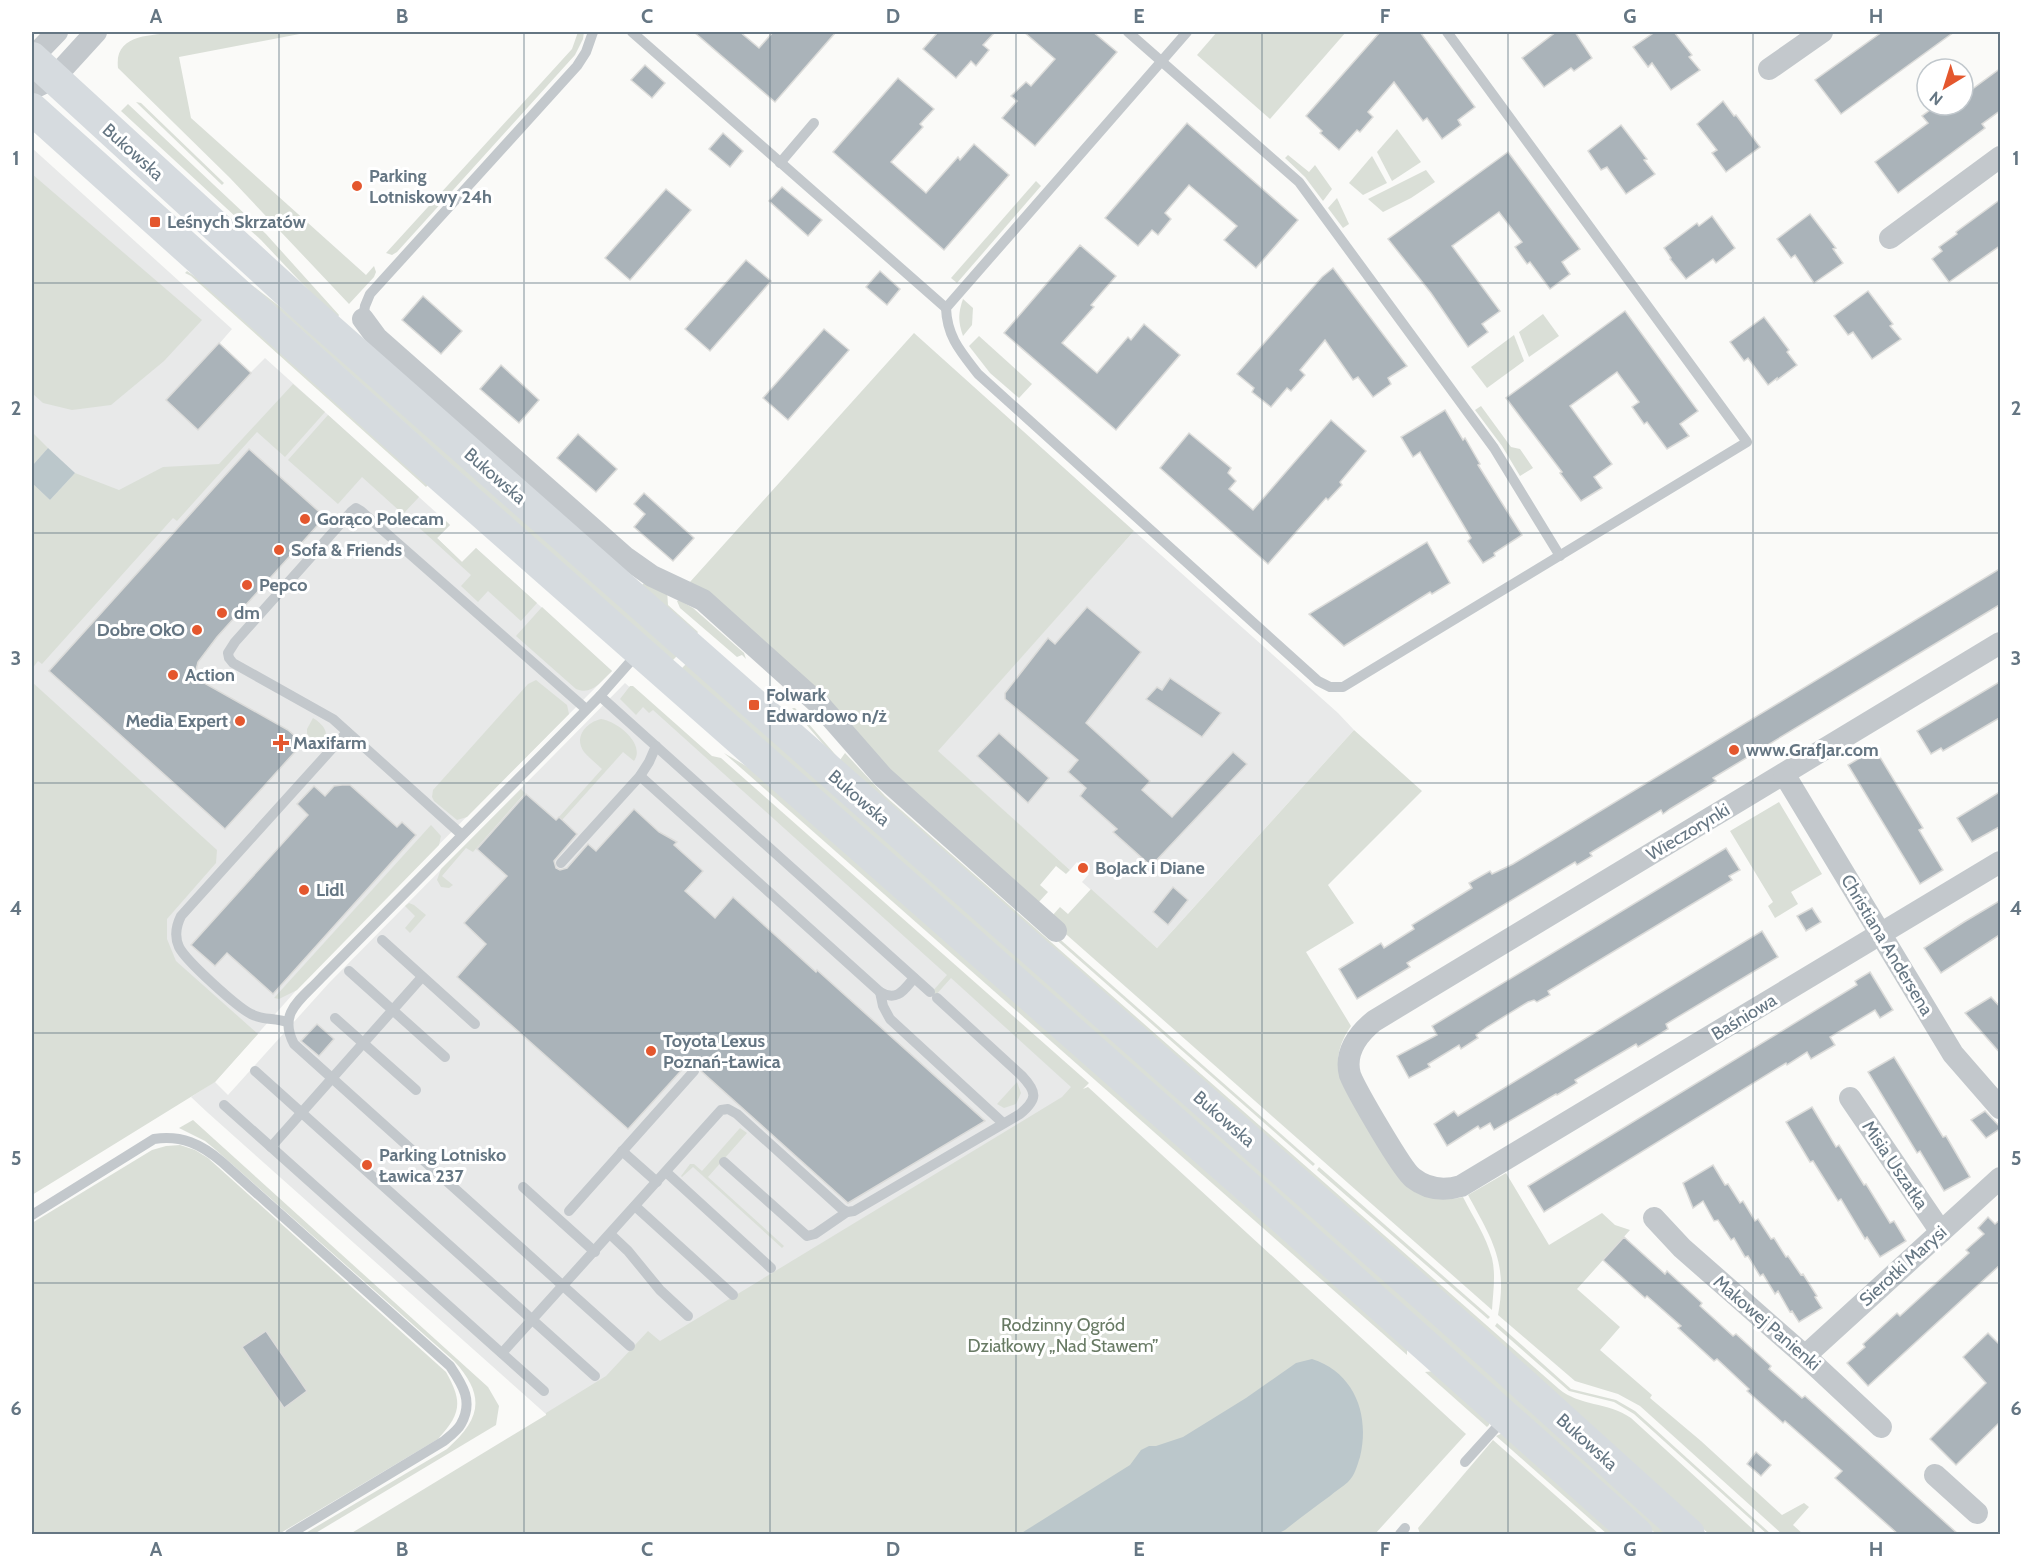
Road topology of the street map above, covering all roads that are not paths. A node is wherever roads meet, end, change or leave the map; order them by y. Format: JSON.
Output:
{"nodes":[{"id":1,"x":57,"y":32,"type":"edge"},
{"id":2,"x":96,"y":32,"type":"edge"},
{"id":3,"x":593,"y":32,"type":"edge"},
{"id":4,"x":632,"y":32,"type":"edge"},
{"id":5,"x":1128,"y":32,"type":"edge"},
{"id":6,"x":1187,"y":32,"type":"edge"},
{"id":7,"x":1448,"y":32,"type":"edge"},
{"id":8,"x":1822,"y":32,"type":"edge"},
{"id":9,"x":1162,"y":60,"type":"junction"},
{"id":10,"x":36,"y":68,"type":"edge"},
{"id":11,"x":1769,"y":69,"type":"dead end"},
{"id":12,"x":32,"y":109,"type":"edge"},
{"id":13,"x":814,"y":123,"type":"dead end"},
{"id":14,"x":2001,"y":157,"type":"edge"},
{"id":15,"x":780,"y":163,"type":"junction"},
{"id":16,"x":1890,"y":238,"type":"dead end"},
{"id":17,"x":946,"y":308,"type":"junction"},
{"id":18,"x":363,"y":319,"type":"joint"},
{"id":19,"x":1560,"y":556,"type":"junction"},
{"id":20,"x":2001,"y":643,"type":"edge"},
{"id":21,"x":640,"y":651,"type":"junction"},
{"id":22,"x":600,"y":696,"type":"junction"},
{"id":23,"x":586,"y":710,"type":"junction"},
{"id":24,"x":347,"y":732,"type":"junction"},
{"id":25,"x":656,"y":746,"type":"junction"},
{"id":26,"x":1784,"y":774,"type":"junction"},
{"id":27,"x":640,"y":776,"type":"junction"},
{"id":28,"x":461,"y":834,"type":"junction"},
{"id":29,"x":2001,"y":862,"type":"edge"},
{"id":30,"x":561,"y":863,"type":"dead end"},
{"id":31,"x":1056,"y":931,"type":"dead end"},
{"id":32,"x":1881,"y":934,"type":"junction"},
{"id":33,"x":382,"y":940,"type":"dead end"},
{"id":34,"x":349,"y":971,"type":"dead end"},
{"id":35,"x":422,"y":977,"type":"junction"},
{"id":36,"x":914,"y":978,"type":"junction"},
{"id":37,"x":880,"y":992,"type":"junction"},
{"id":38,"x":393,"y":1010,"type":"junction"},
{"id":39,"x":335,"y":1018,"type":"dead end"},
{"id":40,"x":287,"y":1022,"type":"junction"},
{"id":41,"x":475,"y":1024,"type":"dead end"},
{"id":42,"x":363,"y":1044,"type":"junction"},
{"id":43,"x":445,"y":1057,"type":"dead end"},
{"id":44,"x":255,"y":1071,"type":"dead end"},
{"id":45,"x":694,"y":1071,"type":"dead end"},
{"id":46,"x":332,"y":1079,"type":"junction"},
{"id":47,"x":416,"y":1090,"type":"dead end"},
{"id":48,"x":1850,"y":1098,"type":"dead end"},
{"id":49,"x":224,"y":1105,"type":"dead end"},
{"id":50,"x":2001,"y":1108,"type":"edge"},
{"id":51,"x":302,"y":1113,"type":"junction"},
{"id":52,"x":1003,"y":1123,"type":"junction"},
{"id":53,"x":271,"y":1147,"type":"junction"},
{"id":54,"x":622,"y":1151,"type":"junction"},
{"id":55,"x":724,"y":1162,"type":"dead end"},
{"id":56,"x":1488,"y":1171,"type":"joint"},
{"id":57,"x":666,"y":1172,"type":"junction"},
{"id":58,"x":2001,"y":1178,"type":"edge"},
{"id":59,"x":657,"y":1182,"type":"junction"},
{"id":60,"x":523,"y":1187,"type":"dead end"},
{"id":61,"x":635,"y":1206,"type":"junction"},
{"id":62,"x":569,"y":1211,"type":"dead end"},
{"id":63,"x":848,"y":1212,"type":"junction"},
{"id":64,"x":32,"y":1215,"type":"edge"},
{"id":65,"x":1654,"y":1218,"type":"dead end"},
{"id":66,"x":1941,"y":1232,"type":"junction"},
{"id":67,"x":610,"y":1234,"type":"junction"},
{"id":68,"x":595,"y":1252,"type":"junction"},
{"id":69,"x":771,"y":1268,"type":"dead end"},
{"id":70,"x":562,"y":1286,"type":"junction"},
{"id":71,"x":733,"y":1295,"type":"dead end"},
{"id":72,"x":688,"y":1316,"type":"dead end"},
{"id":73,"x":532,"y":1320,"type":"junction"},
{"id":74,"x":630,"y":1346,"type":"dead end"},
{"id":75,"x":502,"y":1353,"type":"junction"},
{"id":76,"x":1805,"y":1356,"type":"junction"},
{"id":77,"x":595,"y":1376,"type":"dead end"},
{"id":78,"x":543,"y":1391,"type":"dead end"},
{"id":79,"x":1506,"y":1416,"type":"junction"},
{"id":80,"x":1881,"y":1427,"type":"dead end"},
{"id":81,"x":1465,"y":1462,"type":"dead end"},
{"id":82,"x":1935,"y":1475,"type":"dead end"},
{"id":83,"x":1977,"y":1513,"type":"dead end"},
{"id":84,"x":290,"y":1534,"type":"edge"},
{"id":85,"x":1637,"y":1534,"type":"edge"},
{"id":86,"x":1689,"y":1534,"type":"edge"}],
"edges":[{"from":1,"to":10,"type":"street"},
{"from":2,"to":10,"type":"street"},
{"from":3,"to":18,"type":"lane"},
{"from":4,"to":15,"type":"lane"},
{"from":5,"to":9,"type":"lane"},
{"from":6,"to":9,"type":"lane"},
{"from":7,"to":19,"type":"lane"},
{"from":8,"to":11,"type":"street"},
{"from":9,"to":17,"type":"lane"},
{"from":9,"to":19,"type":"lane"},
{"from":10,"to":86,"type":"main road","name":"Bukowska"},
{"from":12,"to":21,"type":"main road","name":"Bukowska"},
{"from":13,"to":15,"type":"lane"},
{"from":14,"to":16,"type":"street"},
{"from":15,"to":17,"type":"lane"},
{"from":17,"to":19,"type":"lane"},
{"from":18,"to":31,"type":"street"},
{"from":20,"to":26,"type":"street","name":"Wieczorynki"},
{"from":21,"to":22,"type":"lane"},
{"from":21,"to":79,"type":"main road","name":"Bukowska"},
{"from":22,"to":23,"type":"lane"},
{"from":22,"to":25,"type":"lane"},
{"from":23,"to":24,"type":"lane"},
{"from":23,"to":28,"type":"lane"},
{"from":24,"to":28,"type":"lane"},
{"from":24,"to":40,"type":"lane"},
{"from":25,"to":27,"type":"lane"},
{"from":25,"to":36,"type":"lane"},
{"from":26,"to":32,"type":"street","name":"Christiana Andersena"},
{"from":26,"to":56,"type":"street","name":"Wieczorynki"},
{"from":27,"to":30,"type":"lane"},
{"from":27,"to":37,"type":"lane"},
{"from":28,"to":40,"type":"lane"},
{"from":29,"to":32,"type":"street","name":"Baśniowa"},
{"from":32,"to":50,"type":"street","name":"Christiana Andersena"},
{"from":32,"to":56,"type":"street","name":"Baśniowa"},
{"from":33,"to":35,"type":"lane"},
{"from":34,"to":38,"type":"lane"},
{"from":35,"to":38,"type":"lane"},
{"from":35,"to":41,"type":"lane"},
{"from":36,"to":37,"type":"lane"},
{"from":36,"to":52,"type":"lane"},
{"from":37,"to":52,"type":"lane"},
{"from":38,"to":42,"type":"lane"},
{"from":38,"to":43,"type":"lane"},
{"from":39,"to":42,"type":"lane"},
{"from":40,"to":46,"type":"lane"},
{"from":42,"to":46,"type":"lane"},
{"from":42,"to":47,"type":"lane"},
{"from":44,"to":51,"type":"lane"},
{"from":45,"to":54,"type":"lane"},
{"from":46,"to":51,"type":"lane"},
{"from":46,"to":70,"type":"lane"},
{"from":48,"to":66,"type":"street","name":"Misia Uszatka"},
{"from":49,"to":53,"type":"lane"},
{"from":51,"to":53,"type":"lane"},
{"from":51,"to":73,"type":"lane"},
{"from":52,"to":63,"type":"lane"},
{"from":53,"to":75,"type":"lane"},
{"from":54,"to":59,"type":"lane"},
{"from":54,"to":62,"type":"lane"},
{"from":55,"to":63,"type":"lane"},
{"from":57,"to":59,"type":"lane"},
{"from":57,"to":63,"type":"lane"},
{"from":57,"to":69,"type":"lane"},
{"from":58,"to":66,"type":"street","name":"Sierotki Marysi"},
{"from":59,"to":61,"type":"lane"},
{"from":60,"to":68,"type":"lane"},
{"from":61,"to":67,"type":"lane"},
{"from":61,"to":71,"type":"lane"},
{"from":64,"to":84,"type":"lane"},
{"from":65,"to":76,"type":"street","name":"Makowej Panienki"},
{"from":66,"to":76,"type":"street","name":"Sierotki Marysi"},
{"from":67,"to":68,"type":"lane"},
{"from":67,"to":72,"type":"lane"},
{"from":68,"to":70,"type":"lane"},
{"from":70,"to":73,"type":"lane"},
{"from":70,"to":74,"type":"lane"},
{"from":73,"to":75,"type":"lane"},
{"from":73,"to":77,"type":"lane"},
{"from":75,"to":78,"type":"lane"},
{"from":76,"to":80,"type":"street","name":"Makowej Panienki"},
{"from":79,"to":81,"type":"lane"},
{"from":79,"to":85,"type":"main road","name":"Bukowska"},
{"from":82,"to":83,"type":"street"}]}
